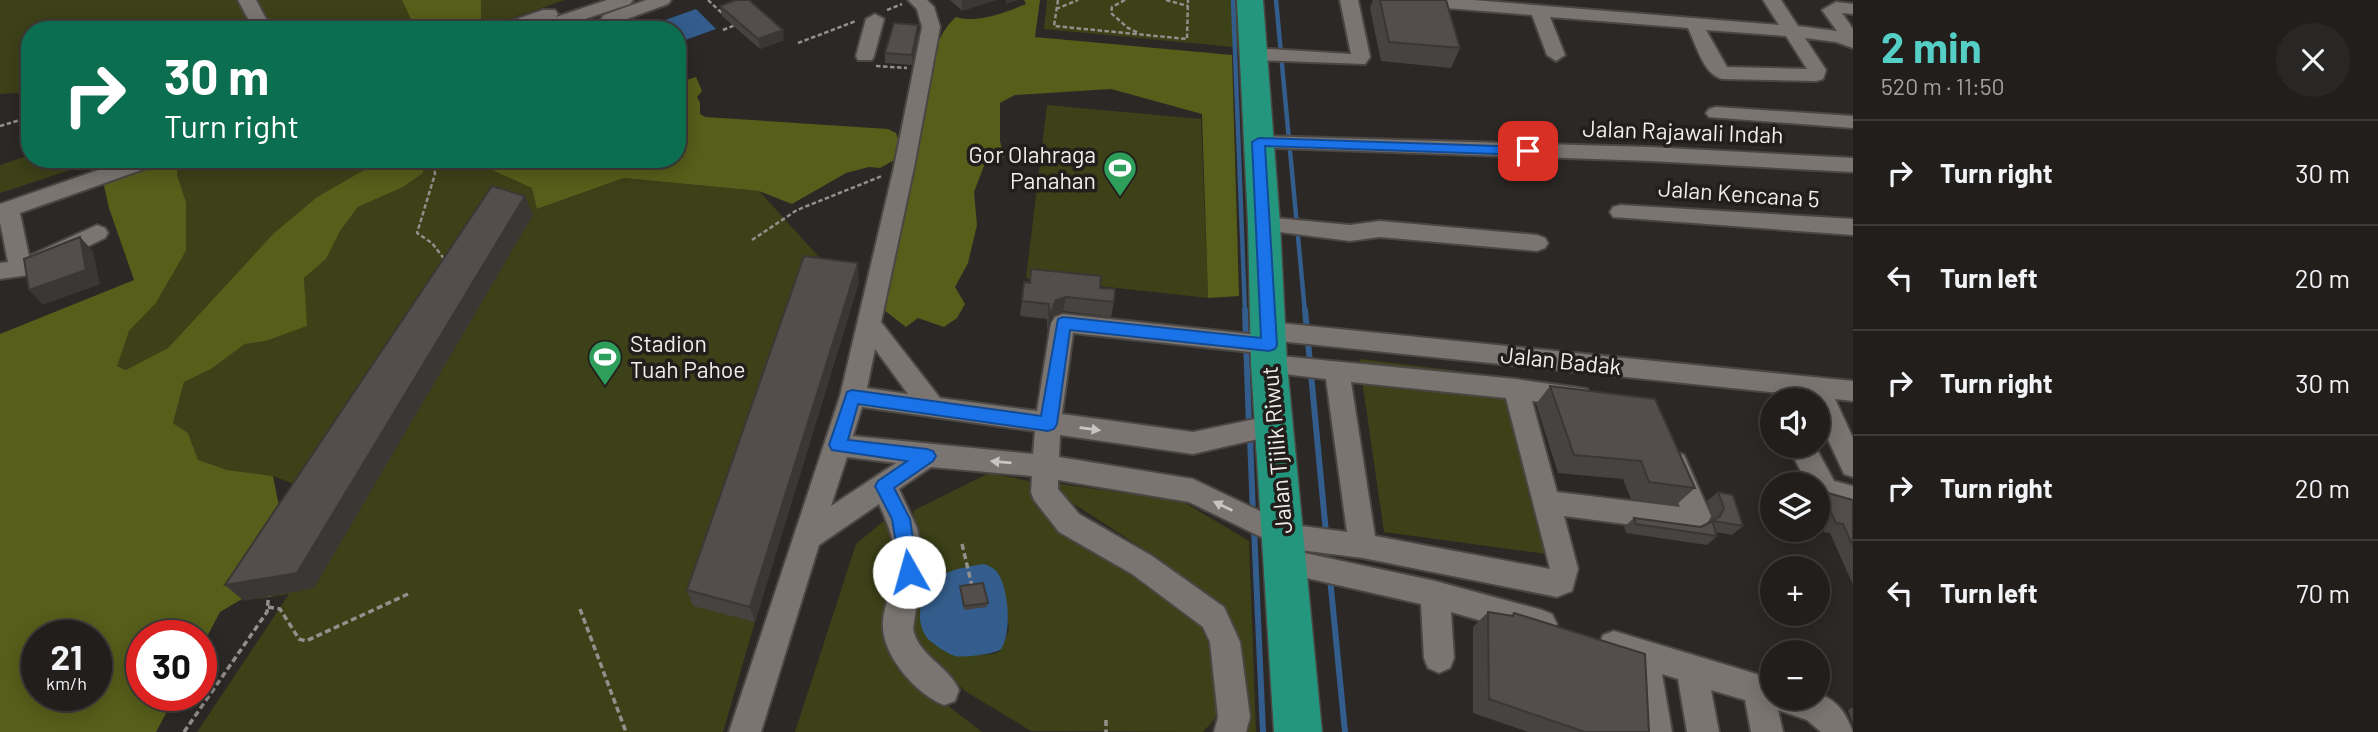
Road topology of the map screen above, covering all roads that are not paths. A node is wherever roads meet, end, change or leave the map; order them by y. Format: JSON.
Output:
{"nodes":[{"id":1,"x":247,"y":0,"type":"edge"},
{"id":2,"x":591,"y":0,"type":"edge"},
{"id":3,"x":624,"y":0,"type":"edge"},
{"id":4,"x":662,"y":0,"type":"edge"},
{"id":5,"x":916,"y":0,"type":"edge"},
{"id":6,"x":1250,"y":0,"type":"edge"},
{"id":7,"x":1349,"y":0,"type":"edge"},
{"id":8,"x":1409,"y":0,"type":"edge"},
{"id":9,"x":1772,"y":0,"type":"edge"},
{"id":10,"x":1853,"y":9,"type":"edge"},
{"id":11,"x":1539,"y":10,"type":"junction"},
{"id":12,"x":875,"y":19,"type":"dead end"},
{"id":13,"x":258,"y":21,"type":"edge"},
{"id":14,"x":560,"y":21,"type":"edge"},
{"id":15,"x":604,"y":21,"type":"edge"},
{"id":16,"x":1694,"y":23,"type":"junction"},
{"id":17,"x":1790,"y":31,"type":"junction"},
{"id":18,"x":1853,"y":43,"type":"edge"},
{"id":19,"x":1253,"y":54,"type":"junction"},
{"id":20,"x":1556,"y":55,"type":"dead end"},
{"id":21,"x":865,"y":56,"type":"road end"},
{"id":22,"x":1716,"y":113,"type":"dead end"},
{"id":23,"x":1853,"y":122,"type":"edge"},
{"id":24,"x":1259,"y":142,"type":"junction"},
{"id":25,"x":1853,"y":164,"type":"edge"},
{"id":26,"x":99,"y":168,"type":"edge"},
{"id":27,"x":124,"y":168,"type":"edge"},
{"id":28,"x":3,"y":208,"type":"edge"},
{"id":29,"x":1621,"y":212,"type":"dead end"},
{"id":30,"x":1264,"y":225,"type":"junction"},
{"id":31,"x":1853,"y":227,"type":"edge"},
{"id":32,"x":97,"y":233,"type":"dead end"},
{"id":33,"x":1537,"y":243,"type":"dead end"},
{"id":34,"x":10,"y":270,"type":"edge"},
{"id":35,"x":869,"y":323,"type":"junction"},
{"id":36,"x":1262,"y":345,"type":"junction"},
{"id":37,"x":1337,"y":371,"type":"junction"},
{"id":38,"x":1516,"y":389,"type":"junction"},
{"id":39,"x":1760,"y":391,"type":"edge"},
{"id":40,"x":1841,"y":395,"type":"edge"},
{"id":41,"x":852,"y":396,"type":"junction"},
{"id":42,"x":1599,"y":399,"type":"edge"},
{"id":43,"x":934,"y":409,"type":"junction"},
{"id":44,"x":1048,"y":424,"type":"junction"},
{"id":45,"x":1275,"y":425,"type":"junction"},
{"id":46,"x":1667,"y":444,"type":"edge"},
{"id":47,"x":838,"y":445,"type":"junction"},
{"id":48,"x":927,"y":456,"type":"junction"},
{"id":49,"x":1808,"y":458,"type":"edge"},
{"id":50,"x":1044,"y":466,"type":"junction"},
{"id":51,"x":1853,"y":466,"type":"edge"},
{"id":52,"x":884,"y":486,"type":"junction"},
{"id":53,"x":1853,"y":498,"type":"edge"},
{"id":54,"x":1546,"y":502,"type":"junction"},
{"id":55,"x":807,"y":538,"type":"junction"},
{"id":56,"x":1363,"y":546,"type":"junction"},
{"id":57,"x":1285,"y":549,"type":"junction"},
{"id":58,"x":1435,"y":594,"type":"junction"},
{"id":59,"x":1644,"y":654,"type":"junction"},
{"id":60,"x":1439,"y":658,"type":"dead end"},
{"id":61,"x":1692,"y":670,"type":"junction"},
{"id":62,"x":944,"y":690,"type":"dead end"},
{"id":63,"x":1760,"y":690,"type":"edge"},
{"id":64,"x":1770,"y":710,"type":"edge"},
{"id":65,"x":1822,"y":710,"type":"edge"},
{"id":66,"x":744,"y":732,"type":"edge"},
{"id":67,"x":1230,"y":732,"type":"edge"},
{"id":68,"x":1298,"y":732,"type":"edge"},
{"id":69,"x":1656,"y":732,"type":"edge"},
{"id":70,"x":1703,"y":732,"type":"edge"},
{"id":71,"x":1767,"y":732,"type":"edge"},
{"id":72,"x":1837,"y":732,"type":"edge"}],
"edges":[{"from":1,"to":13,"type":"street"},
{"from":2,"to":14,"type":"street"},
{"from":3,"to":14,"type":"street"},
{"from":4,"to":15,"type":"street"},
{"from":5,"to":35,"type":"street"},
{"from":6,"to":19,"type":"highway","name":"Jalan Tjilik Riwut"},
{"from":7,"to":19,"type":"street"},
{"from":8,"to":11,"type":"street"},
{"from":9,"to":17,"type":"street"},
{"from":10,"to":18,"type":"street"},
{"from":11,"to":16,"type":"street"},
{"from":11,"to":20,"type":"street"},
{"from":12,"to":21,"type":"street"},
{"from":16,"to":17,"type":"street"},
{"from":16,"to":17,"type":"street"},
{"from":17,"to":18,"type":"street"},
{"from":19,"to":24,"type":"highway","name":"Jalan Tjilik Riwut"},
{"from":22,"to":23,"type":"street"},
{"from":24,"to":25,"type":"street","name":"Jalan Rajawali Indah"},
{"from":24,"to":30,"type":"highway","name":"Jalan Tjilik Riwut"},
{"from":26,"to":28,"type":"street"},
{"from":27,"to":28,"type":"street"},
{"from":28,"to":34,"type":"street"},
{"from":29,"to":31,"type":"street","name":"Jalan Kencana 5"},
{"from":30,"to":33,"type":"street"},
{"from":30,"to":36,"type":"highway","name":"Jalan Tjilik Riwut"},
{"from":32,"to":34,"type":"street"},
{"from":35,"to":41,"type":"street"},
{"from":35,"to":43,"type":"street"},
{"from":36,"to":37,"type":"street"},
{"from":36,"to":39,"type":"street","name":"Jalan Badak"},
{"from":36,"to":44,"type":"street"},
{"from":36,"to":45,"type":"highway","name":"Jalan Tjilik Riwut"},
{"from":37,"to":38,"type":"street"},
{"from":37,"to":56,"type":"street"},
{"from":38,"to":42,"type":"street"},
{"from":38,"to":54,"type":"street"},
{"from":40,"to":51,"type":"street"},
{"from":41,"to":43,"type":"street"},
{"from":41,"to":47,"type":"street"},
{"from":43,"to":44,"type":"street"},
{"from":44,"to":45,"type":"street","one_way":true},
{"from":44,"to":50,"type":"street"},
{"from":45,"to":57,"type":"highway","name":"Jalan Tjilik Riwut"},
{"from":46,"to":54,"type":"street"},
{"from":47,"to":48,"type":"street"},
{"from":47,"to":55,"type":"street"},
{"from":50,"to":48,"type":"street","one_way":true},
{"from":48,"to":52,"type":"street"},
{"from":49,"to":53,"type":"street"},
{"from":57,"to":50,"type":"street","one_way":true},
{"from":50,"to":67,"type":"street"},
{"from":52,"to":55,"type":"street"},
{"from":52,"to":62,"type":"street"},
{"from":54,"to":56,"type":"street"},
{"from":55,"to":66,"type":"street"},
{"from":56,"to":57,"type":"street"},
{"from":57,"to":58,"type":"street"},
{"from":57,"to":68,"type":"highway","name":"Jalan Tjilik Riwut"},
{"from":58,"to":59,"type":"street"},
{"from":58,"to":60,"type":"street"},
{"from":59,"to":61,"type":"street"},
{"from":59,"to":69,"type":"street"},
{"from":61,"to":63,"type":"street"},
{"from":61,"to":70,"type":"street"},
{"from":64,"to":71,"type":"street"},
{"from":65,"to":72,"type":"street"}]}
